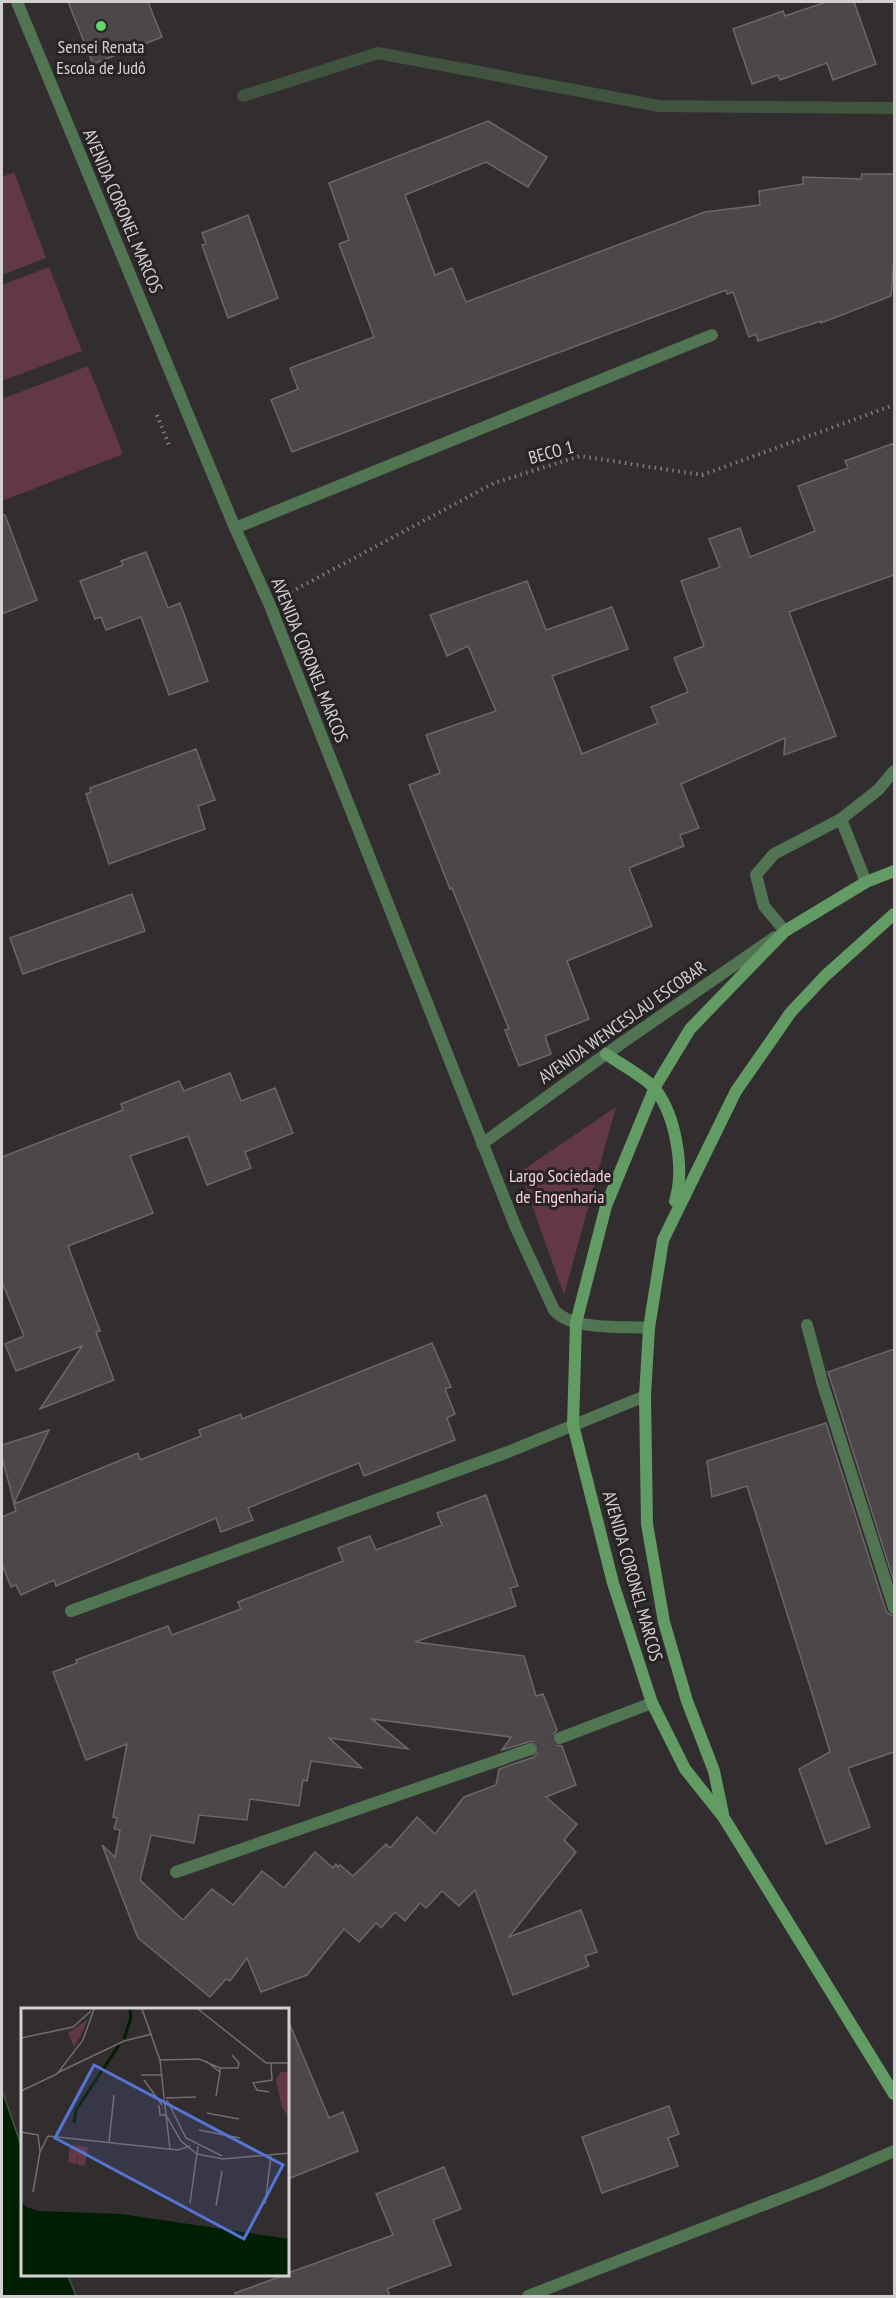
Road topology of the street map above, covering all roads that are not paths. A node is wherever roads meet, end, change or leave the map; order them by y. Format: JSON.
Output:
{"nodes":[{"id":1,"x":17,"y":2,"type":"edge"},
{"id":2,"x":712,"y":335,"type":"dead end"},
{"id":3,"x":236,"y":528,"type":"junction"},
{"id":4,"x":894,"y":771,"type":"edge"},
{"id":5,"x":841,"y":819,"type":"junction"},
{"id":6,"x":894,"y":871,"type":"edge"},
{"id":7,"x":866,"y":882,"type":"junction"},
{"id":8,"x":894,"y":914,"type":"edge"},
{"id":9,"x":785,"y":931,"type":"junction"},
{"id":10,"x":606,"y":1054,"type":"junction"},
{"id":11,"x":655,"y":1088,"type":"junction"},
{"id":12,"x":482,"y":1144,"type":"junction"},
{"id":13,"x":663,"y":1240,"type":"junction"},
{"id":14,"x":576,"y":1323,"type":"junction"},
{"id":15,"x":807,"y":1325,"type":"dead end"},
{"id":16,"x":649,"y":1328,"type":"junction"},
{"id":17,"x":645,"y":1396,"type":"junction"},
{"id":18,"x":573,"y":1425,"type":"junction"},
{"id":19,"x":894,"y":1608,"type":"edge"},
{"id":20,"x":71,"y":1611,"type":"dead end"},
{"id":21,"x":652,"y":1703,"type":"junction"},
{"id":22,"x":560,"y":1738,"type":"tunnel mouth"},
{"id":23,"x":531,"y":1749,"type":"tunnel mouth"},
{"id":24,"x":724,"y":1818,"type":"junction"},
{"id":25,"x":176,"y":1872,"type":"dead end"},
{"id":26,"x":894,"y":2094,"type":"edge"},
{"id":27,"x":894,"y":2151,"type":"edge"},
{"id":28,"x":528,"y":2296,"type":"edge"}],
"edges":[{"from":1,"to":3,"type":"street","name":"AVENIDA CORONEL MARCOS"},
{"from":2,"to":3,"type":"street"},
{"from":3,"to":12,"type":"street","name":"AVENIDA CORONEL MARCOS"},
{"from":4,"to":5,"type":"street"},
{"from":5,"to":7,"type":"street"},
{"from":5,"to":9,"type":"street"},
{"from":6,"to":7,"type":"main road","name":"AVENIDA WENCESLAU ESCOBAR"},
{"from":7,"to":9,"type":"main road","name":"AVENIDA WENCESLAU ESCOBAR"},
{"from":8,"to":13,"type":"main road","name":"AVENIDA CORONEL MARCOS"},
{"from":9,"to":10,"type":"street","name":"AVENIDA WENCESLAU ESCOBAR"},
{"from":9,"to":11,"type":"main road","name":"AVENIDA WENCESLAU ESCOBAR"},
{"from":10,"to":11,"type":"main road"},
{"from":10,"to":12,"type":"street","name":"AVENIDA WENCESLAU ESCOBAR"},
{"from":11,"to":13,"type":"main road"},
{"from":11,"to":14,"type":"main road","name":"AVENIDA WENCESLAU ESCOBAR"},
{"from":12,"to":14,"type":"street","name":"AVENIDA CORONEL MARCOS"},
{"from":13,"to":16,"type":"main road","name":"AVENIDA CORONEL MARCOS"},
{"from":14,"to":16,"type":"street"},
{"from":14,"to":18,"type":"main road","name":"AVENIDA CORONEL MARCOS"},
{"from":15,"to":19,"type":"street"},
{"from":16,"to":17,"type":"main road","name":"AVENIDA CORONEL MARCOS"},
{"from":17,"to":18,"type":"street"},
{"from":17,"to":24,"type":"main road","name":"AVENIDA CORONEL MARCOS"},
{"from":18,"to":20,"type":"street"},
{"from":18,"to":21,"type":"main road","name":"AVENIDA CORONEL MARCOS"},
{"from":21,"to":22,"type":"street"},
{"from":21,"to":24,"type":"main road","name":"AVENIDA CORONEL MARCOS"},
{"from":23,"to":25,"type":"street"},
{"from":24,"to":26,"type":"main road","name":"AVENIDA CORONEL MARCOS"},
{"from":27,"to":28,"type":"street"}]}
